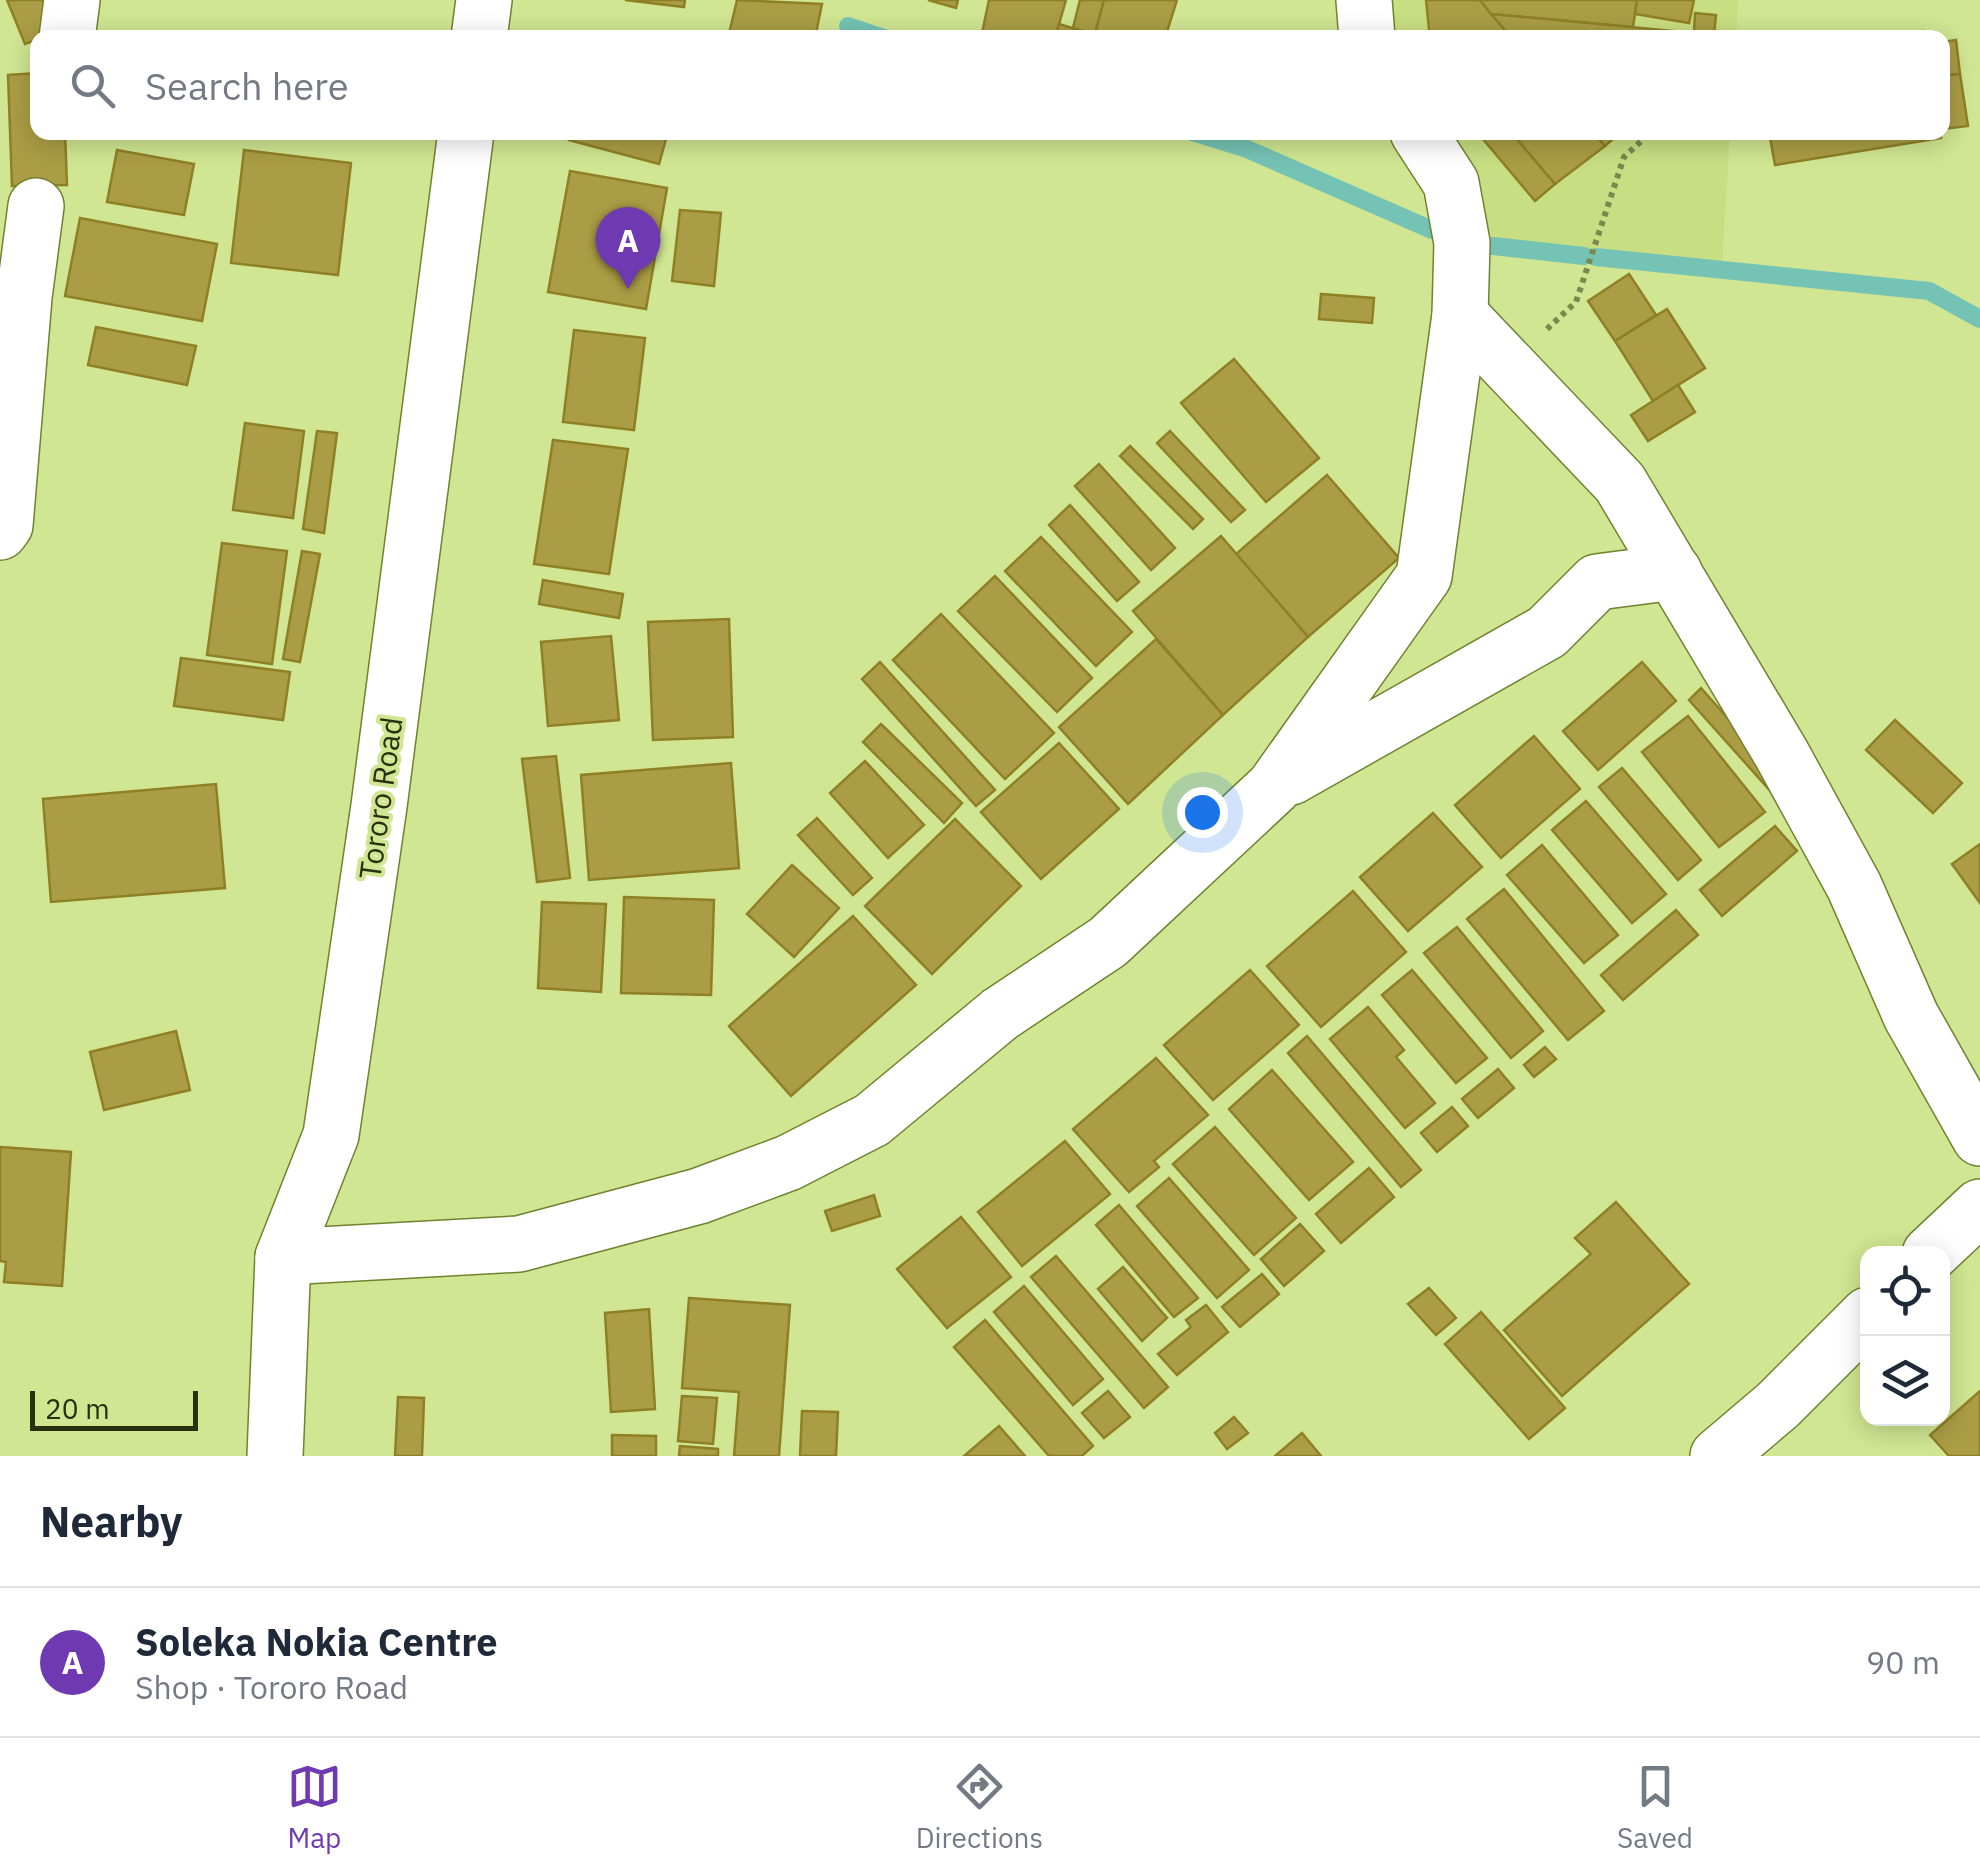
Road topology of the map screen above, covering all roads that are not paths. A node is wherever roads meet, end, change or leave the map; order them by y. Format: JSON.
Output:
{"nodes":[{"id":1,"x":72,"y":0,"type":"edge"},
{"id":2,"x":484,"y":0,"type":"edge"},
{"id":3,"x":1364,"y":0,"type":"edge"},
{"id":4,"x":67,"y":30,"type":"edge"},
{"id":5,"x":479,"y":30,"type":"edge"},
{"id":6,"x":1366,"y":30,"type":"edge"},
{"id":7,"x":465,"y":140,"type":"edge"},
{"id":8,"x":1423,"y":140,"type":"edge"},
{"id":9,"x":36,"y":206,"type":"dead end"},
{"id":10,"x":1460,"y":315,"type":"junction"},
{"id":11,"x":0,"y":532,"type":"edge"},
{"id":12,"x":1674,"y":572,"type":"junction"},
{"id":13,"x":1274,"y":787,"type":"junction"},
{"id":14,"x":1980,"y":1138,"type":"edge"},
{"id":15,"x":1980,"y":1208,"type":"edge"},
{"id":16,"x":1939,"y":1246,"type":"edge"},
{"id":17,"x":283,"y":1257,"type":"junction"},
{"id":18,"x":1860,"y":1323,"type":"edge"},
{"id":19,"x":275,"y":1456,"type":"edge"},
{"id":20,"x":1718,"y":1456,"type":"edge"}],
"edges":[{"from":1,"to":4,"type":"street"},
{"from":2,"to":5,"type":"street"},
{"from":3,"to":6,"type":"street"},
{"from":7,"to":17,"type":"street","name":"Tororo Road"},
{"from":8,"to":10,"type":"street"},
{"from":9,"to":11,"type":"street"},
{"from":10,"to":12,"type":"street"},
{"from":10,"to":13,"type":"street"},
{"from":12,"to":13,"type":"street"},
{"from":12,"to":14,"type":"street"},
{"from":13,"to":17,"type":"street"},
{"from":15,"to":16,"type":"street"},
{"from":17,"to":19,"type":"street","name":"Tororo Road"},
{"from":18,"to":20,"type":"street"}]}
